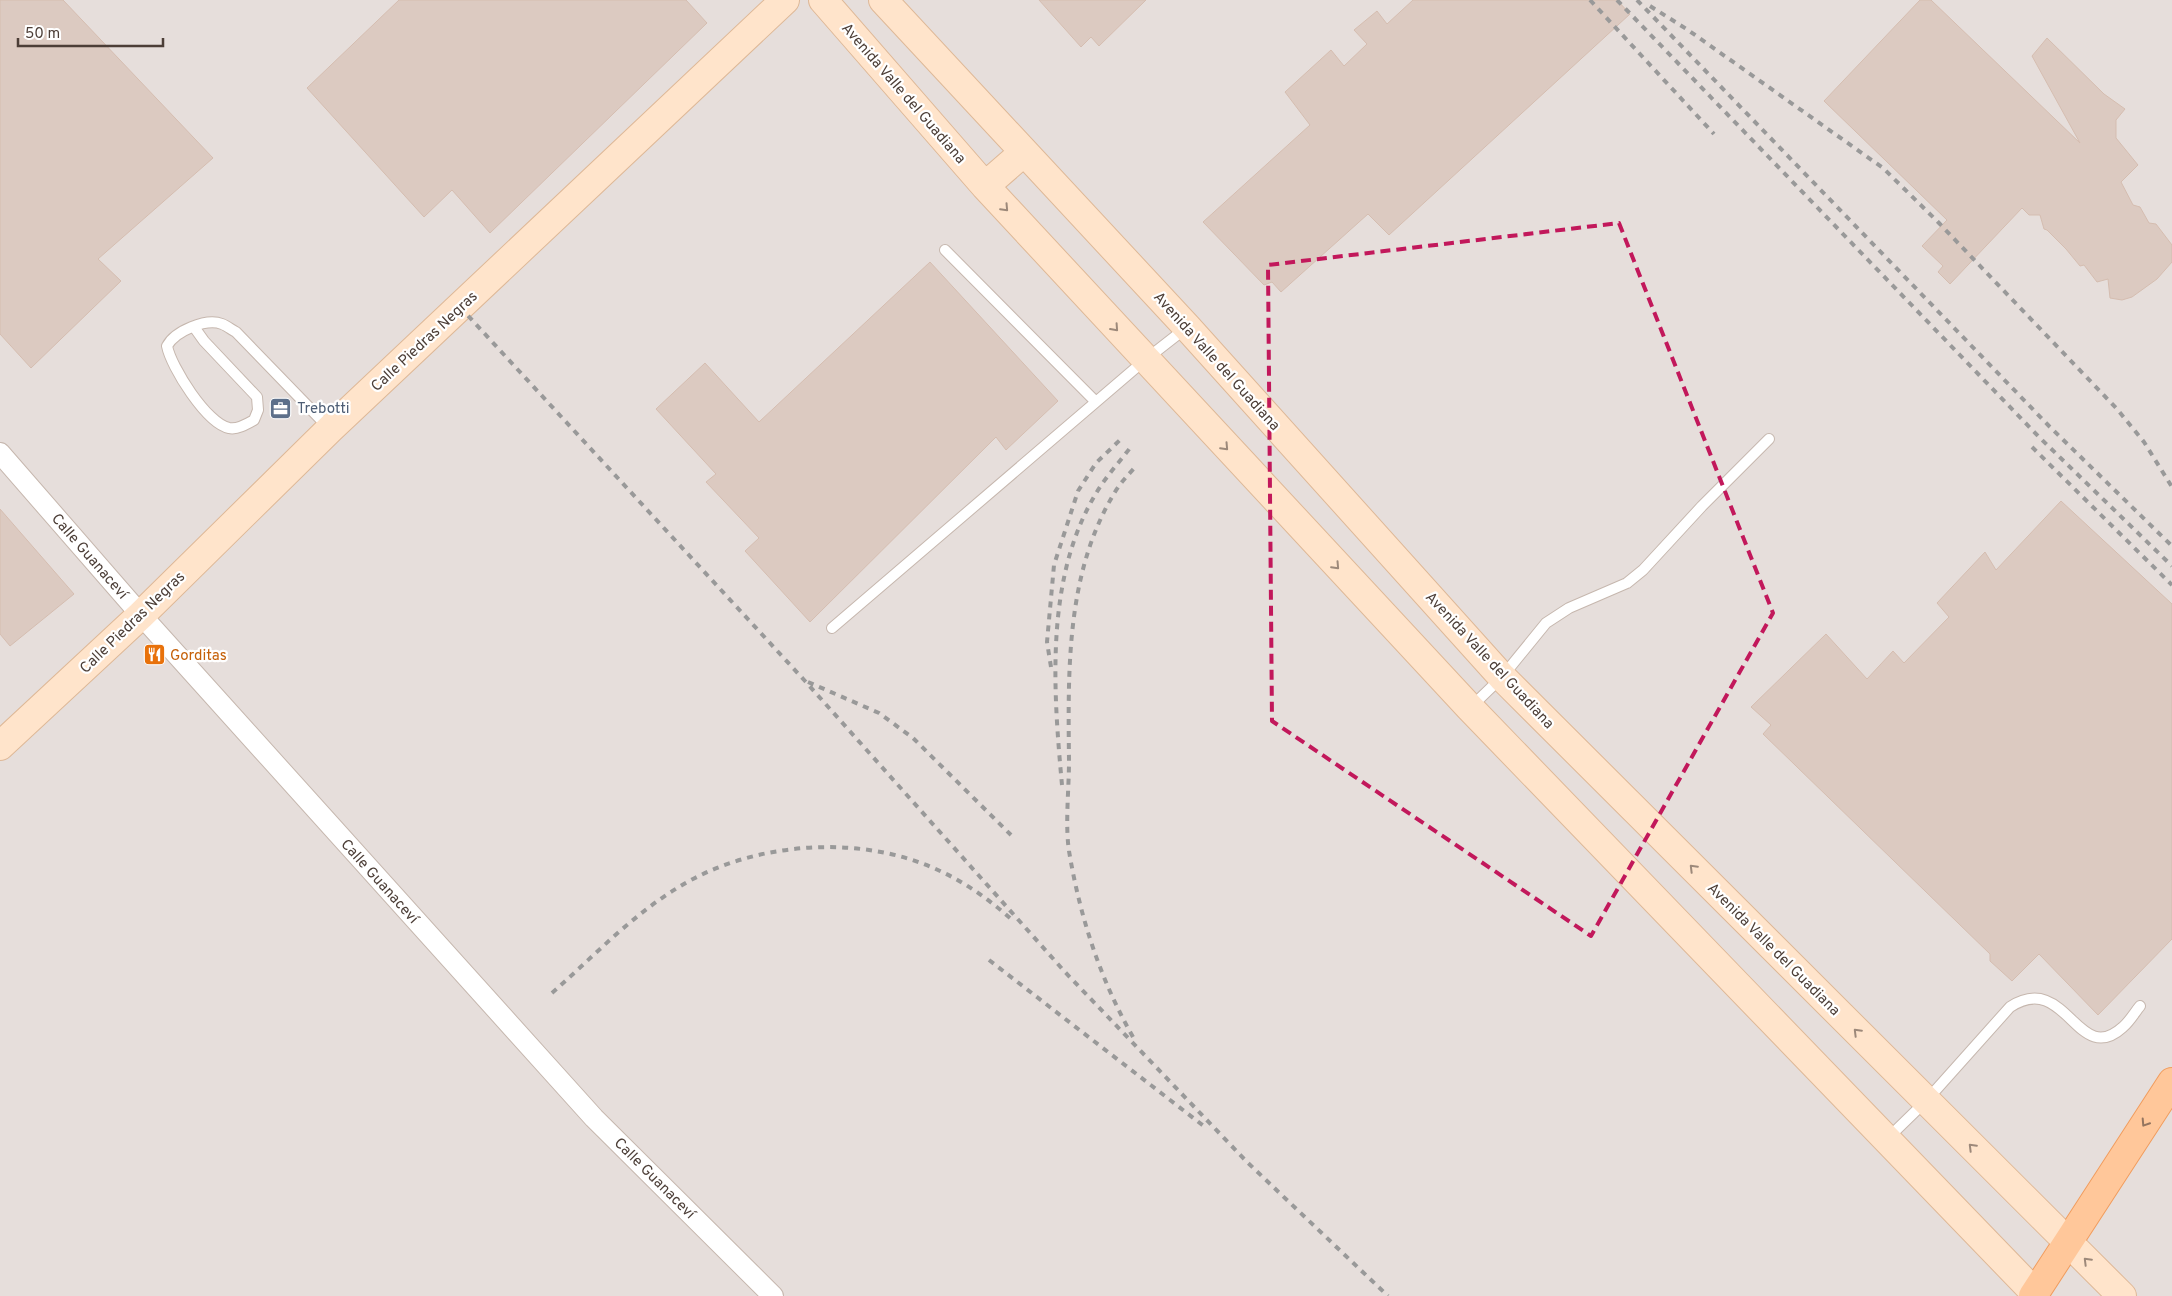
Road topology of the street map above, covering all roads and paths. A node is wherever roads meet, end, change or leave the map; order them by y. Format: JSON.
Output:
{"nodes":[{"id":1,"x":785,"y":0,"type":"edge"},
{"id":2,"x":823,"y":0,"type":"edge"},
{"id":3,"x":883,"y":0,"type":"edge"},
{"id":4,"x":1024,"y":152,"type":"junction"},
{"id":5,"x":985,"y":186,"type":"junction"},
{"id":6,"x":945,"y":250,"type":"dead end"},
{"id":7,"x":194,"y":327,"type":"junction"},
{"id":8,"x":1187,"y":327,"type":"junction"},
{"id":9,"x":1145,"y":360,"type":"junction"},
{"id":10,"x":1096,"y":402,"type":"junction"},
{"id":11,"x":330,"y":429,"type":"junction"},
{"id":12,"x":1769,"y":439,"type":"dead end"},
{"id":13,"x":0,"y":453,"type":"edge"},
{"id":14,"x":141,"y":615,"type":"junction"},
{"id":15,"x":832,"y":628,"type":"dead end"},
{"id":16,"x":1502,"y":676,"type":"junction"},
{"id":17,"x":1470,"y":708,"type":"junction"},
{"id":18,"x":0,"y":746,"type":"edge"},
{"id":19,"x":2140,"y":1006,"type":"dead end"},
{"id":20,"x":2172,"y":1082,"type":"edge"},
{"id":21,"x":1926,"y":1101,"type":"junction"},
{"id":22,"x":1886,"y":1140,"type":"junction"},
{"id":23,"x":2068,"y":1242,"type":"junction"},
{"id":24,"x":2035,"y":1295,"type":"edge"},
{"id":25,"x":773,"y":1296,"type":"edge"},
{"id":26,"x":2122,"y":1296,"type":"edge"}],
"edges":[{"from":1,"to":11,"type":"main road","name":"Calle Piedras Negras"},
{"from":2,"to":5,"type":"main road","name":"Avenida Valle del Guadiana"},
{"from":3,"to":4,"type":"main road","name":"Avenida Valle del Guadiana"},
{"from":4,"to":5,"type":"main road"},
{"from":4,"to":8,"type":"main road","name":"Avenida Valle del Guadiana"},
{"from":5,"to":9,"type":"main road","name":"Avenida Valle del Guadiana","one_way":true},
{"from":6,"to":10,"type":"lane"},
{"from":7,"to":7,"type":"lane"},
{"from":7,"to":11,"type":"lane"},
{"from":8,"to":9,"type":"lane"},
{"from":8,"to":16,"type":"main road","name":"Avenida Valle del Guadiana"},
{"from":9,"to":10,"type":"lane"},
{"from":9,"to":17,"type":"main road","name":"Avenida Valle del Guadiana","one_way":true},
{"from":10,"to":15,"type":"lane"},
{"from":11,"to":14,"type":"main road","name":"Calle Piedras Negras"},
{"from":12,"to":16,"type":"lane"},
{"from":13,"to":14,"type":"street","name":"Calle Guanaceví"},
{"from":14,"to":18,"type":"main road","name":"Calle Piedras Negras"},
{"from":14,"to":25,"type":"street","name":"Calle Guanaceví"},
{"from":16,"to":17,"type":"lane"},
{"from":21,"to":16,"type":"main road","name":"Avenida Valle del Guadiana","one_way":true},
{"from":17,"to":22,"type":"main road","name":"Avenida Valle del Guadiana"},
{"from":19,"to":21,"type":"lane"},
{"from":20,"to":23,"type":"main road","one_way":true},
{"from":21,"to":22,"type":"lane"},
{"from":23,"to":21,"type":"main road","name":"Avenida Valle del Guadiana","one_way":true},
{"from":22,"to":24,"type":"main road","name":"Avenida Valle del Guadiana"},
{"from":23,"to":24,"type":"main road"},
{"from":26,"to":23,"type":"main road","name":"Avenida Valle del Guadiana","one_way":true}]}
